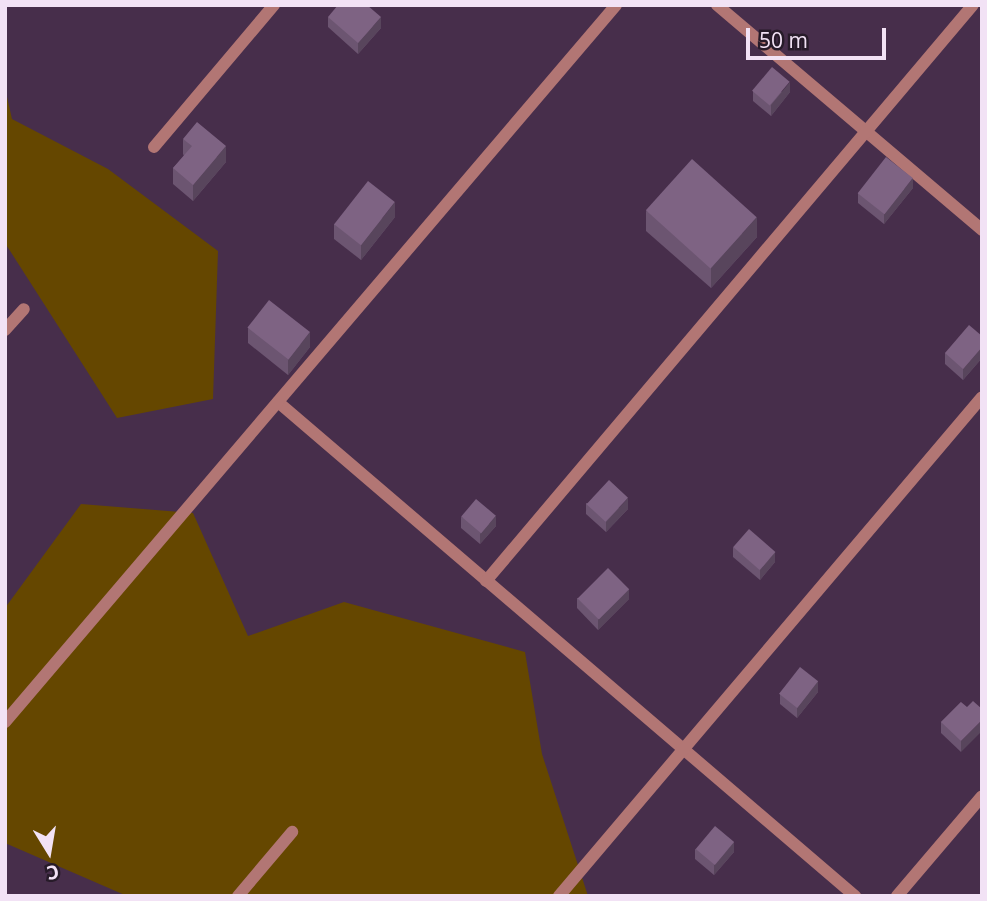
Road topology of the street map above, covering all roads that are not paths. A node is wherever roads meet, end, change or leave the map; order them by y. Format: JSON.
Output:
{"nodes":[{"id":1,"x":274,"y":5,"type":"edge"},
{"id":2,"x":616,"y":5,"type":"edge"},
{"id":3,"x":717,"y":5,"type":"edge"},
{"id":4,"x":973,"y":5,"type":"edge"},
{"id":5,"x":864,"y":134,"type":"junction"},
{"id":6,"x":154,"y":146,"type":"dead end"},
{"id":7,"x":982,"y":230,"type":"edge"},
{"id":8,"x":24,"y":309,"type":"dead end"},
{"id":9,"x":5,"y":330,"type":"edge"},
{"id":10,"x":982,"y":397,"type":"edge"},
{"id":11,"x":278,"y":402,"type":"junction"},
{"id":12,"x":486,"y":581,"type":"junction"},
{"id":13,"x":5,"y":722,"type":"edge"},
{"id":14,"x":685,"y":748,"type":"junction"},
{"id":15,"x":982,"y":796,"type":"edge"},
{"id":16,"x":292,"y":832,"type":"dead end"},
{"id":17,"x":238,"y":896,"type":"edge"},
{"id":18,"x":559,"y":896,"type":"edge"},
{"id":19,"x":855,"y":896,"type":"edge"},
{"id":20,"x":897,"y":896,"type":"edge"}],
"edges":[{"from":1,"to":6,"type":"lane"},
{"from":2,"to":11,"type":"lane"},
{"from":3,"to":5,"type":"lane"},
{"from":4,"to":5,"type":"lane"},
{"from":5,"to":7,"type":"lane"},
{"from":5,"to":12,"type":"lane"},
{"from":8,"to":9,"type":"lane"},
{"from":10,"to":14,"type":"lane"},
{"from":11,"to":12,"type":"lane"},
{"from":11,"to":13,"type":"lane"},
{"from":12,"to":14,"type":"lane"},
{"from":14,"to":18,"type":"lane"},
{"from":14,"to":19,"type":"lane"},
{"from":15,"to":20,"type":"lane"},
{"from":16,"to":17,"type":"lane"}]}
